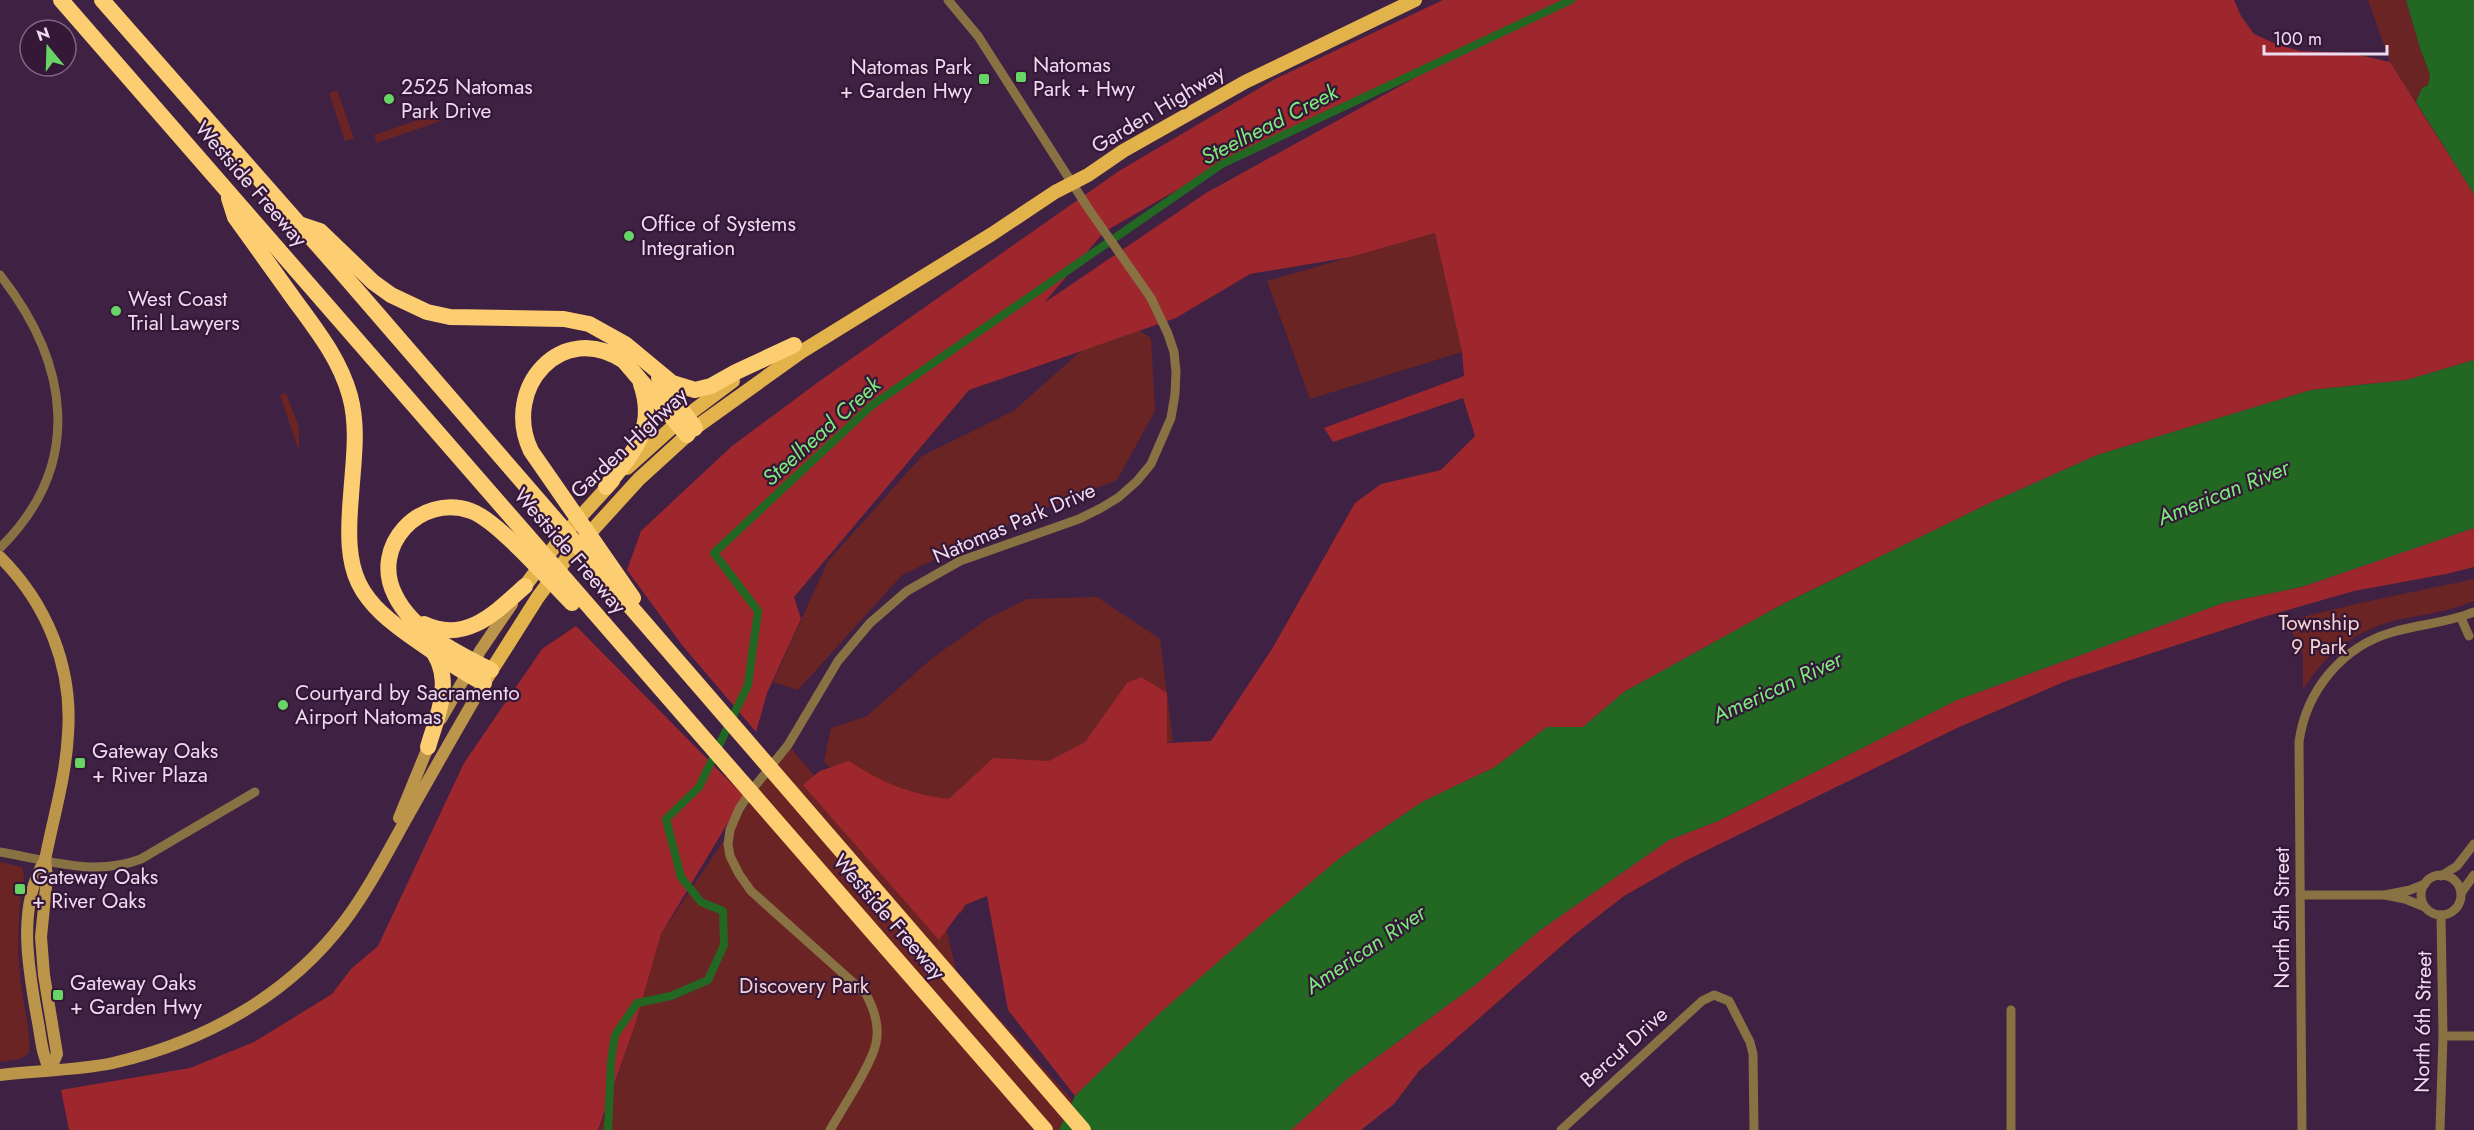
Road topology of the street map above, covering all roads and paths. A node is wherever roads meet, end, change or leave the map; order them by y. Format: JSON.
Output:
{"nodes":[{"id":1,"x":61,"y":0,"type":"edge"},
{"id":2,"x":102,"y":0,"type":"edge"},
{"id":3,"x":948,"y":0,"type":"edge"},
{"id":4,"x":1415,"y":0,"type":"edge"},
{"id":5,"x":1072,"y":183,"type":"junction"},
{"id":6,"x":226,"y":188,"type":"junction"},
{"id":7,"x":298,"y":224,"type":"junction"},
{"id":8,"x":931,"y":271,"type":"junction"},
{"id":9,"x":0,"y":275,"type":"edge"},
{"id":10,"x":794,"y":345,"type":"junction"},
{"id":11,"x":644,"y":371,"type":"junction"},
{"id":12,"x":686,"y":426,"type":"junction"},
{"id":13,"x":606,"y":487,"type":"junction"},
{"id":14,"x":518,"y":539,"type":"junction"},
{"id":15,"x":0,"y":548,"type":"edge"},
{"id":16,"x":0,"y":557,"type":"edge"},
{"id":17,"x":525,"y":586,"type":"junction"},
{"id":18,"x":2474,"y":612,"type":"edge"},
{"id":19,"x":408,"y":613,"type":"junction"},
{"id":20,"x":2461,"y":618,"type":"junction"},
{"id":21,"x":2469,"y":636,"type":"dead end"},
{"id":22,"x":434,"y":652,"type":"junction"},
{"id":23,"x":672,"y":656,"type":"junction"},
{"id":24,"x":470,"y":668,"type":"junction"},
{"id":25,"x":487,"y":677,"type":"junction"},
{"id":26,"x":428,"y":747,"type":"junction"},
{"id":27,"x":255,"y":792,"type":"dead end"},
{"id":28,"x":2474,"y":844,"type":"edge"},
{"id":29,"x":0,"y":852,"type":"edge"},
{"id":30,"x":45,"y":860,"type":"junction"},
{"id":31,"x":380,"y":864,"type":"junction"},
{"id":32,"x":2474,"y":875,"type":"edge"},
{"id":33,"x":2441,"y":876,"type":"junction"},
{"id":34,"x":2425,"y":884,"type":"junction"},
{"id":35,"x":2461,"y":892,"type":"junction"},
{"id":36,"x":2300,"y":895,"type":"junction"},
{"id":37,"x":2385,"y":895,"type":"junction"},
{"id":38,"x":2425,"y":907,"type":"junction"},
{"id":39,"x":2442,"y":915,"type":"junction"},
{"id":40,"x":2011,"y":1010,"type":"dead end"},
{"id":41,"x":2443,"y":1036,"type":"junction"},
{"id":42,"x":2474,"y":1036,"type":"edge"},
{"id":43,"x":50,"y":1070,"type":"junction"},
{"id":44,"x":0,"y":1075,"type":"edge"},
{"id":45,"x":830,"y":1130,"type":"edge"},
{"id":46,"x":1045,"y":1130,"type":"edge"},
{"id":47,"x":1083,"y":1130,"type":"edge"},
{"id":48,"x":1561,"y":1130,"type":"edge"},
{"id":49,"x":1754,"y":1130,"type":"edge"},
{"id":50,"x":2011,"y":1130,"type":"edge"},
{"id":51,"x":2302,"y":1130,"type":"edge"},
{"id":52,"x":2440,"y":1130,"type":"edge"}],
"edges":[{"from":1,"to":6,"type":"highway","name":"Westside Freeway"},
{"from":2,"to":7,"type":"highway","name":"Westside Freeway"},
{"from":3,"to":5,"type":"street","name":"Natomas Park Drive"},
{"from":4,"to":5,"type":"main road","name":"Garden Highway"},
{"from":5,"to":8,"type":"main road","name":"Garden Highway"},
{"from":5,"to":45,"type":"street","name":"Natomas Park Drive"},
{"from":6,"to":14,"type":"highway","name":"Westside Freeway"},
{"from":6,"to":22,"type":"highway"},
{"from":7,"to":11,"type":"highway"},
{"from":7,"to":23,"type":"highway","name":"Westside Freeway"},
{"from":8,"to":10,"type":"main road","name":"Garden Highway"},
{"from":8,"to":12,"type":"main road","name":"Garden Highway"},
{"from":9,"to":15,"type":"street"},
{"from":10,"to":11,"type":"highway"},
{"from":10,"to":12,"type":"main road","name":"Garden Highway"},
{"from":11,"to":12,"type":"highway"},
{"from":11,"to":13,"type":"highway"},
{"from":11,"to":23,"type":"highway"},
{"from":12,"to":13,"type":"main road","name":"Garden Highway"},
{"from":12,"to":25,"type":"main road","name":"Garden Highway"},
{"from":13,"to":17,"type":"main road","name":"Garden Highway"},
{"from":14,"to":19,"type":"highway"},
{"from":14,"to":46,"type":"highway","name":"Westside Freeway"},
{"from":16,"to":30,"type":"main road"},
{"from":17,"to":19,"type":"highway"},
{"from":17,"to":24,"type":"main road","name":"Garden Highway"},
{"from":18,"to":20,"type":"street","name":"North 5th Street"},
{"from":19,"to":24,"type":"highway"},
{"from":20,"to":21,"type":"street"},
{"from":20,"to":36,"type":"street","name":"North 5th Street"},
{"from":22,"to":24,"type":"highway"},
{"from":22,"to":26,"type":"highway"},
{"from":23,"to":47,"type":"highway","name":"Westside Freeway"},
{"from":24,"to":25,"type":"highway"},
{"from":24,"to":26,"type":"main road","name":"Garden Highway"},
{"from":25,"to":31,"type":"main road","name":"Garden Highway"},
{"from":26,"to":31,"type":"main road","name":"Garden Highway"},
{"from":27,"to":30,"type":"street"},
{"from":28,"to":33,"type":"street"},
{"from":29,"to":30,"type":"street"},
{"from":30,"to":43,"type":"main road"},
{"from":31,"to":43,"type":"main road","name":"Garden Highway"},
{"from":32,"to":35,"type":"street"},
{"from":33,"to":34,"type":"street"},
{"from":33,"to":35,"type":"street"},
{"from":34,"to":37,"type":"street"},
{"from":34,"to":38,"type":"street"},
{"from":35,"to":39,"type":"street"},
{"from":36,"to":37,"type":"street"},
{"from":36,"to":51,"type":"street","name":"North 5th Street"},
{"from":37,"to":38,"type":"street"},
{"from":38,"to":39,"type":"street"},
{"from":39,"to":41,"type":"street","name":"North 6th Street"},
{"from":40,"to":50,"type":"street"},
{"from":41,"to":42,"type":"street"},
{"from":41,"to":52,"type":"street","name":"North 6th Street"},
{"from":43,"to":44,"type":"main road","name":"Garden Highway"},
{"from":48,"to":49,"type":"street","name":"Bercut Drive"}]}
